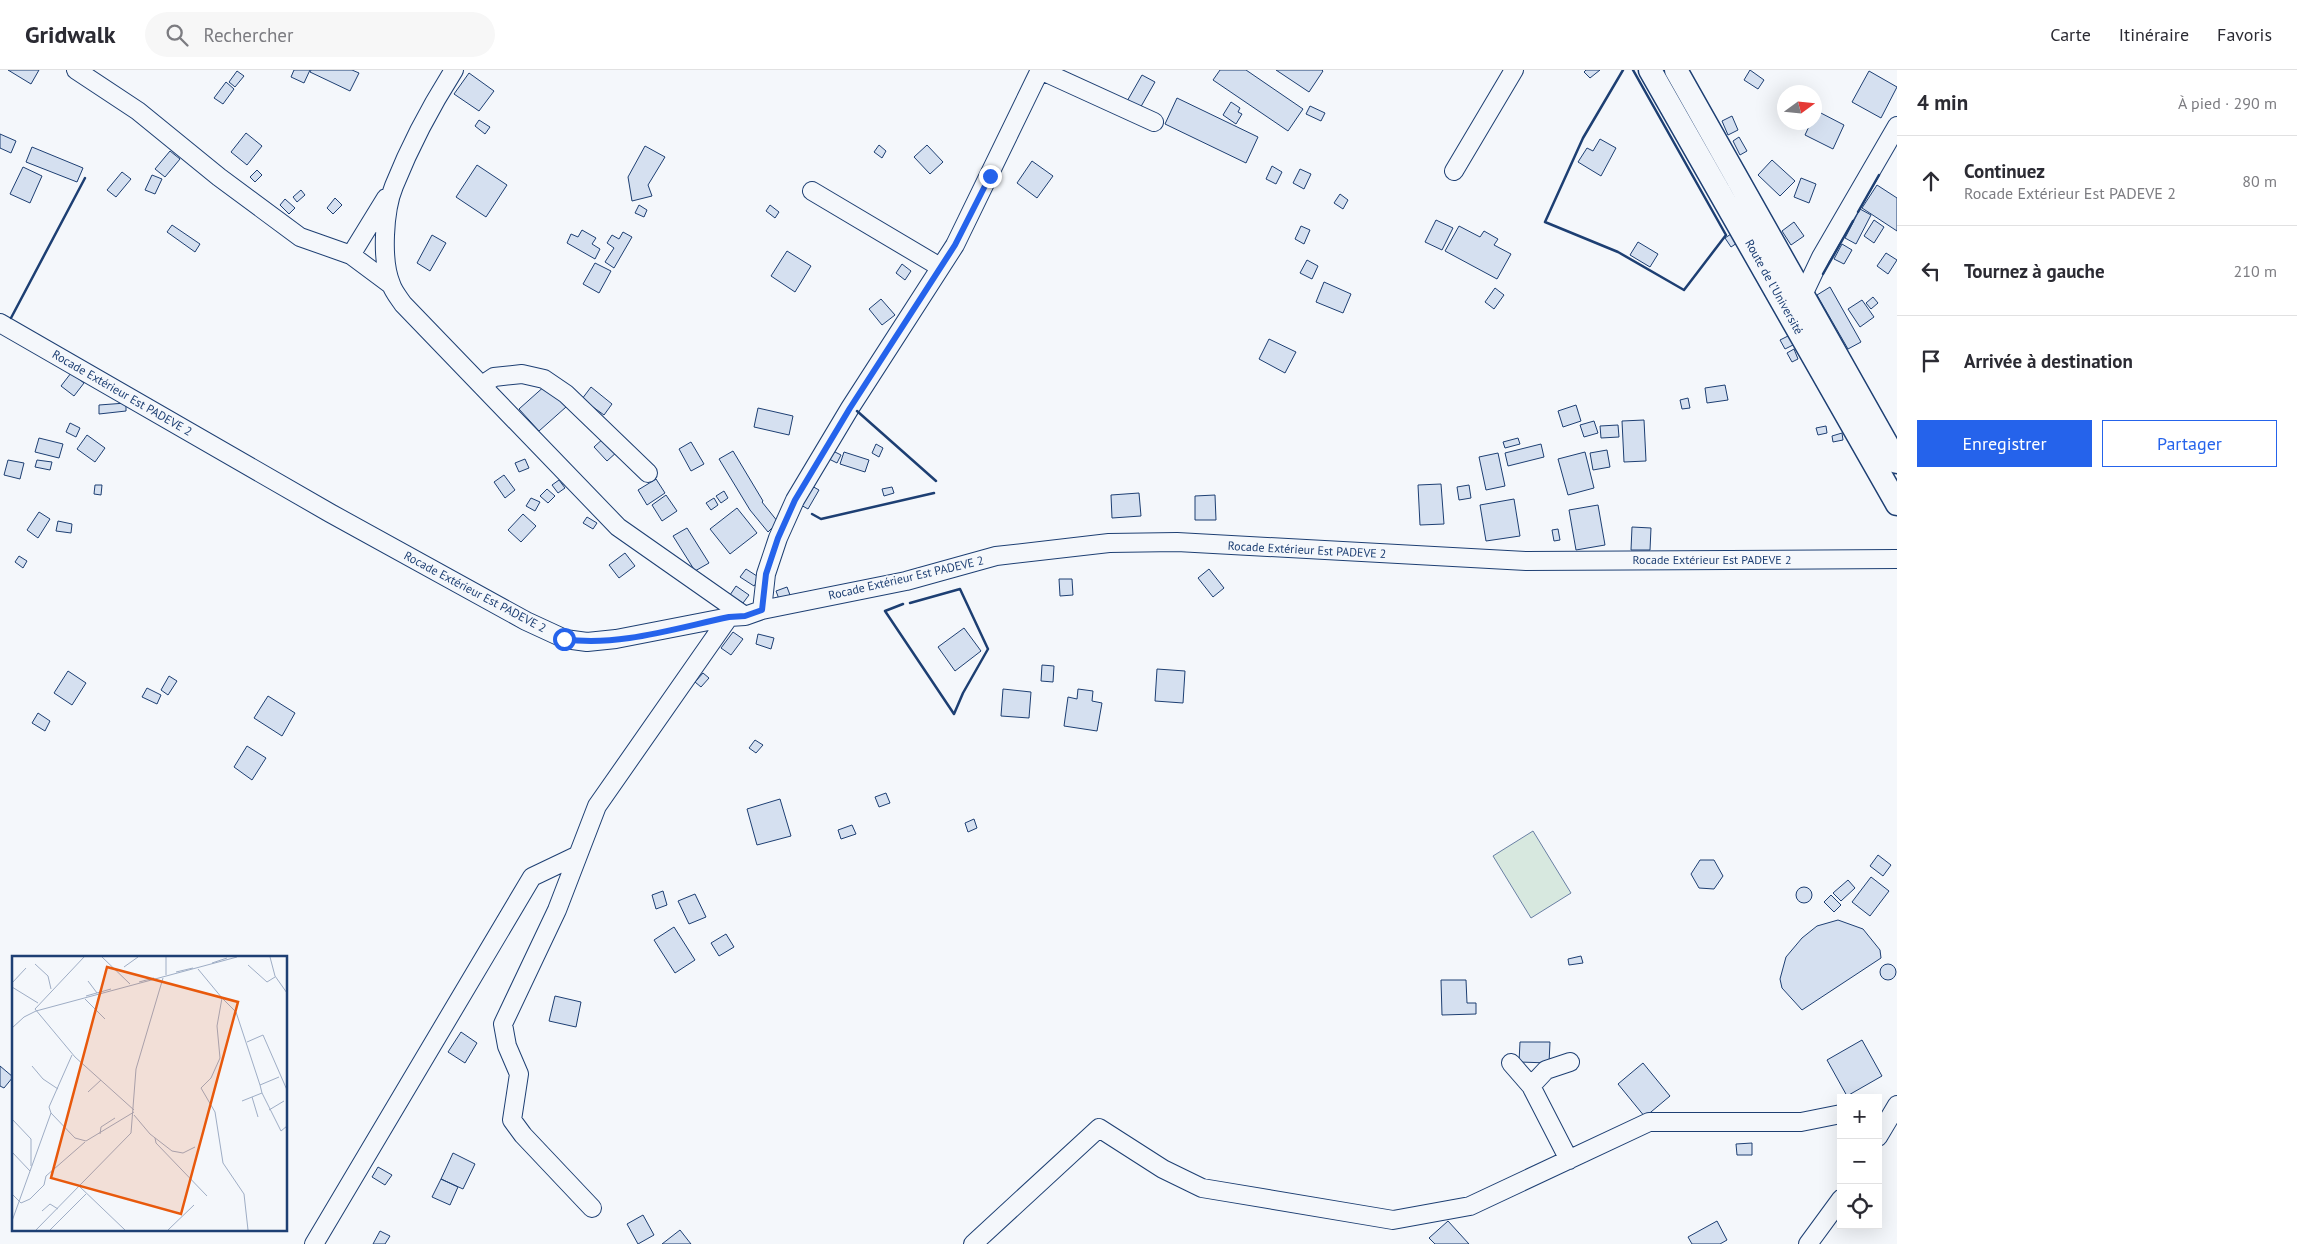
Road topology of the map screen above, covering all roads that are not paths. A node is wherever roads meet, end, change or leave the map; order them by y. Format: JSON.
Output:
{"nodes":[{"id":1,"x":76,"y":70,"type":"edge"},
{"id":2,"x":454,"y":70,"type":"edge"},
{"id":3,"x":1040,"y":70,"type":"edge"},
{"id":4,"x":1514,"y":70,"type":"edge"},
{"id":5,"x":1650,"y":70,"type":"edge"},
{"id":6,"x":1676,"y":70,"type":"edge"},
{"id":7,"x":1154,"y":122,"type":"dead end"},
{"id":8,"x":1897,"y":126,"type":"edge"},
{"id":9,"x":1454,"y":171,"type":"dead end"},
{"id":10,"x":393,"y":187,"type":"junction"},
{"id":11,"x":812,"y":191,"type":"dead end"},
{"id":12,"x":351,"y":255,"type":"junction"},
{"id":13,"x":940,"y":267,"type":"junction"},
{"id":14,"x":390,"y":284,"type":"junction"},
{"id":15,"x":1803,"y":295,"type":"junction"},
{"id":16,"x":0,"y":323,"type":"edge"},
{"id":17,"x":482,"y":385,"type":"junction"},
{"id":18,"x":1897,"y":462,"type":"edge"},
{"id":19,"x":648,"y":473,"type":"dead end"},
{"id":20,"x":1897,"y":504,"type":"edge"},
{"id":21,"x":1897,"y":559,"type":"edge"},
{"id":22,"x":762,"y":610,"type":"junction"},
{"id":23,"x":737,"y":617,"type":"junction"},
{"id":24,"x":576,"y":856,"type":"junction"},
{"id":25,"x":1570,"y":1062,"type":"dead end"},
{"id":26,"x":1511,"y":1063,"type":"dead end"},
{"id":27,"x":1532,"y":1086,"type":"junction"},
{"id":28,"x":1897,"y":1104,"type":"edge"},
{"id":29,"x":1882,"y":1106,"type":"edge"},
{"id":30,"x":1837,"y":1115,"type":"edge"},
{"id":31,"x":1882,"y":1130,"type":"edge"},
{"id":32,"x":1569,"y":1160,"type":"junction"},
{"id":33,"x":1837,"y":1204,"type":"edge"},
{"id":34,"x":592,"y":1208,"type":"dead end"},
{"id":35,"x":314,"y":1244,"type":"edge"},
{"id":36,"x":973,"y":1244,"type":"edge"},
{"id":37,"x":1808,"y":1244,"type":"edge"}],
"edges":[{"from":1,"to":12,"type":"street"},
{"from":2,"to":10,"type":"street"},
{"from":3,"to":7,"type":"street"},
{"from":3,"to":13,"type":"street"},
{"from":4,"to":9,"type":"street"},
{"from":5,"to":20,"type":"main road","name":"Route de l'Université"},
{"from":6,"to":15,"type":"main road","name":"Route de l'Université"},
{"from":8,"to":15,"type":"street"},
{"from":10,"to":12,"type":"street"},
{"from":10,"to":14,"type":"street"},
{"from":11,"to":13,"type":"street"},
{"from":12,"to":14,"type":"street"},
{"from":13,"to":22,"type":"street"},
{"from":14,"to":17,"type":"street"},
{"from":15,"to":18,"type":"main road","name":"Route de l'Université"},
{"from":16,"to":23,"type":"street","name":"Rocade Extérieur Est PADEVE 2"},
{"from":17,"to":19,"type":"street"},
{"from":17,"to":23,"type":"street"},
{"from":21,"to":22,"type":"street","name":"Rocade Extérieur Est PADEVE 2"},
{"from":22,"to":23,"type":"street","name":"Rocade Extérieur Est PADEVE 2"},
{"from":23,"to":24,"type":"street"},
{"from":24,"to":34,"type":"street"},
{"from":24,"to":35,"type":"street"},
{"from":25,"to":27,"type":"street"},
{"from":26,"to":27,"type":"street"},
{"from":27,"to":32,"type":"street"},
{"from":28,"to":29,"type":"street"},
{"from":28,"to":31,"type":"street"},
{"from":30,"to":32,"type":"street"},
{"from":32,"to":36,"type":"street"},
{"from":33,"to":37,"type":"street"}]}
